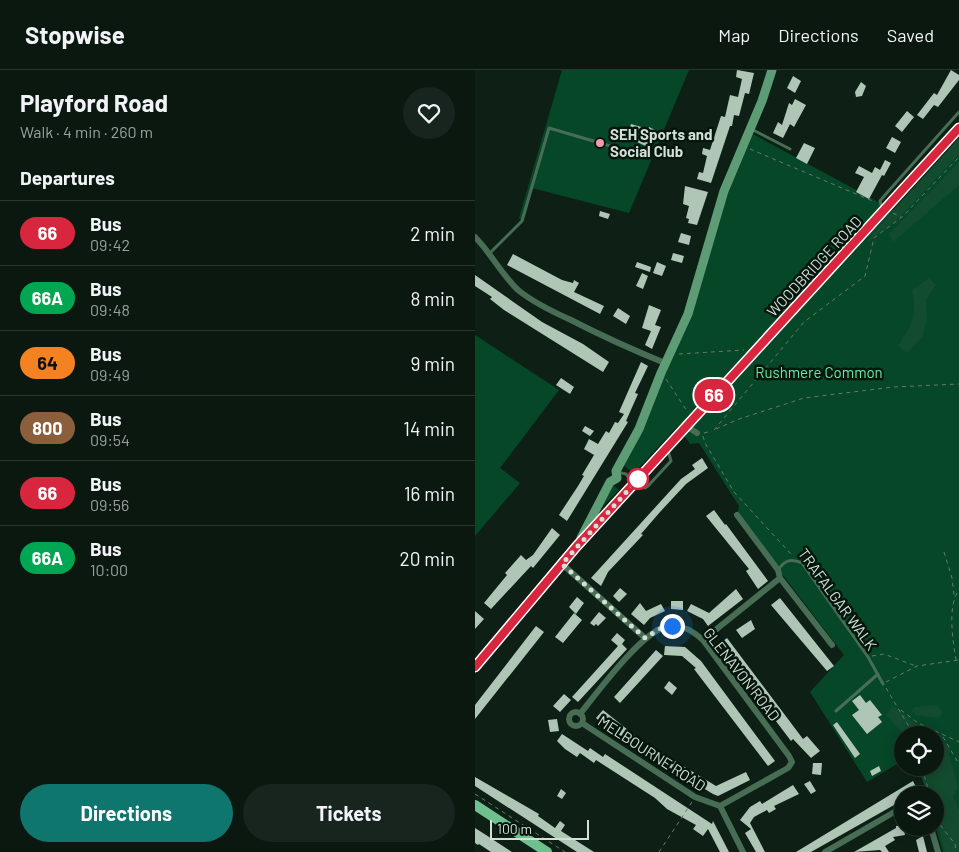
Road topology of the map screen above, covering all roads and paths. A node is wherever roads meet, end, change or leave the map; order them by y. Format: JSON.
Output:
{"nodes":[{"id":1,"x":772,"y":70,"type":"edge"},
{"id":2,"x":959,"y":112,"type":"edge"},
{"id":3,"x":959,"y":128,"type":"edge"},
{"id":4,"x":750,"y":129,"type":"junction"},
{"id":5,"x":742,"y":146,"type":"junction"},
{"id":6,"x":791,"y":149,"type":"dead end"},
{"id":7,"x":641,"y":155,"type":"dead end"},
{"id":8,"x":959,"y":157,"type":"edge"},
{"id":9,"x":883,"y":209,"type":"junction"},
{"id":10,"x":902,"y":217,"type":"junction"},
{"id":11,"x":475,"y":237,"type":"edge"},
{"id":12,"x":489,"y":254,"type":"junction"},
{"id":13,"x":672,"y":350,"type":"junction"},
{"id":14,"x":750,"y":350,"type":"dead end"},
{"id":15,"x":665,"y":363,"type":"junction"},
{"id":16,"x":663,"y":374,"type":"dead end"},
{"id":17,"x":959,"y":384,"type":"edge"},
{"id":18,"x":688,"y":421,"type":"junction"},
{"id":19,"x":714,"y":430,"type":"junction"},
{"id":20,"x":700,"y":433,"type":"junction"},
{"id":21,"x":616,"y":475,"type":"junction"},
{"id":22,"x":632,"y":486,"type":"junction"},
{"id":23,"x":737,"y":515,"type":"dead end"},
{"id":24,"x":576,"y":547,"type":"junction"},
{"id":25,"x":944,"y":552,"type":"dead end"},
{"id":26,"x":795,"y":559,"type":"junction"},
{"id":27,"x":562,"y":564,"type":"junction"},
{"id":28,"x":778,"y":570,"type":"junction"},
{"id":29,"x":780,"y":578,"type":"junction"},
{"id":30,"x":959,"y":590,"type":"edge"},
{"id":31,"x":954,"y":596,"type":"junction"},
{"id":32,"x":645,"y":638,"type":"junction"},
{"id":33,"x":703,"y":640,"type":"junction"},
{"id":34,"x":832,"y":645,"type":"dead end"},
{"id":35,"x":868,"y":657,"type":"junction"},
{"id":36,"x":958,"y":660,"type":"edge"},
{"id":37,"x":917,"y":666,"type":"junction"},
{"id":38,"x":475,"y":667,"type":"edge"},
{"id":39,"x":878,"y":674,"type":"junction"},
{"id":40,"x":883,"y":684,"type":"junction"},
{"id":41,"x":899,"y":709,"type":"junction"},
{"id":42,"x":835,"y":711,"type":"dead end"},
{"id":43,"x":580,"y":714,"type":"junction"},
{"id":44,"x":582,"y":723,"type":"junction"},
{"id":45,"x":908,"y":726,"type":"edge"},
{"id":46,"x":924,"y":726,"type":"edge"},
{"id":47,"x":944,"y":736,"type":"edge"},
{"id":48,"x":944,"y":738,"type":"edge"},
{"id":49,"x":959,"y":742,"type":"edge"},
{"id":50,"x":959,"y":764,"type":"edge"},
{"id":51,"x":475,"y":794,"type":"edge"},
{"id":52,"x":695,"y":797,"type":"junction"},
{"id":53,"x":475,"y":805,"type":"edge"},
{"id":54,"x":720,"y":806,"type":"junction"},
{"id":55,"x":894,"y":812,"type":"edge"},
{"id":56,"x":944,"y":830,"type":"edge"},
{"id":57,"x":934,"y":836,"type":"edge"},
{"id":58,"x":547,"y":852,"type":"edge"},
{"id":59,"x":565,"y":852,"type":"edge"},
{"id":60,"x":659,"y":852,"type":"edge"},
{"id":61,"x":743,"y":852,"type":"edge"},
{"id":62,"x":825,"y":852,"type":"edge"},
{"id":63,"x":939,"y":852,"type":"edge"},
{"id":64,"x":955,"y":852,"type":"edge"}],
"edges":[{"from":1,"to":4,"type":"street"},
{"from":2,"to":9,"type":"lane"},
{"from":3,"to":9,"type":"main road","name":"WOODBRIDGE ROAD"},
{"from":4,"to":5,"type":"street"},
{"from":4,"to":6,"type":"lane"},
{"from":5,"to":9,"type":"path"},
{"from":5,"to":13,"type":"street"},
{"from":7,"to":12,"type":"lane"},
{"from":8,"to":10,"type":"path"},
{"from":9,"to":10,"type":"path"},
{"from":9,"to":18,"type":"main road","name":"WOODBRIDGE ROAD"},
{"from":10,"to":19,"type":"path"},
{"from":11,"to":12,"type":"street"},
{"from":12,"to":15,"type":"street"},
{"from":13,"to":14,"type":"path"},
{"from":13,"to":15,"type":"street"},
{"from":15,"to":21,"type":"street"},
{"from":16,"to":18,"type":"path"},
{"from":17,"to":19,"type":"path"},
{"from":18,"to":20,"type":"street"},
{"from":18,"to":22,"type":"main road","name":"WOODBRIDGE ROAD"},
{"from":19,"to":20,"type":"path"},
{"from":20,"to":26,"type":"path","name":"TRAFALGAR WALK"},
{"from":21,"to":22,"type":"street"},
{"from":21,"to":24,"type":"street"},
{"from":22,"to":24,"type":"main road","name":"WOODBRIDGE ROAD"},
{"from":23,"to":28,"type":"street"},
{"from":24,"to":27,"type":"main road","name":"WOODBRIDGE ROAD"},
{"from":25,"to":31,"type":"path"},
{"from":26,"to":28,"type":"lane"},
{"from":26,"to":35,"type":"lane","name":"TRAFALGAR WALK"},
{"from":27,"to":32,"type":"street"},
{"from":27,"to":38,"type":"main road","name":"WOODBRIDGE ROAD"},
{"from":28,"to":29,"type":"street"},
{"from":29,"to":33,"type":"street"},
{"from":29,"to":34,"type":"street"},
{"from":30,"to":31,"type":"path"},
{"from":31,"to":36,"type":"path"},
{"from":32,"to":33,"type":"street","name":"GLENAVON ROAD"},
{"from":32,"to":43,"type":"street","name":"MELBOURNE ROAD"},
{"from":33,"to":54,"type":"street","name":"GLENAVON ROAD"},
{"from":35,"to":37,"type":"path"},
{"from":35,"to":39,"type":"lane","name":"TRAFALGAR WALK"},
{"from":36,"to":37,"type":"path"},
{"from":37,"to":40,"type":"path"},
{"from":39,"to":40,"type":"lane","name":"TRAFALGAR WALK"},
{"from":39,"to":42,"type":"lane"},
{"from":40,"to":41,"type":"path"},
{"from":41,"to":45,"type":"path"},
{"from":41,"to":46,"type":"path"},
{"from":43,"to":44,"type":"street","name":"MELBOURNE ROAD"},
{"from":43,"to":44,"type":"street","name":"MELBOURNE ROAD"},
{"from":44,"to":52,"type":"street","name":"MELBOURNE ROAD"},
{"from":47,"to":49,"type":"path"},
{"from":48,"to":50,"type":"path"},
{"from":51,"to":59,"type":"path"},
{"from":52,"to":54,"type":"street","name":"MELBOURNE ROAD"},
{"from":52,"to":60,"type":"path"},
{"from":53,"to":58,"type":"main road"},
{"from":54,"to":61,"type":"street"},
{"from":55,"to":62,"type":"street"},
{"from":56,"to":64,"type":"path"},
{"from":57,"to":63,"type":"street"}]}
